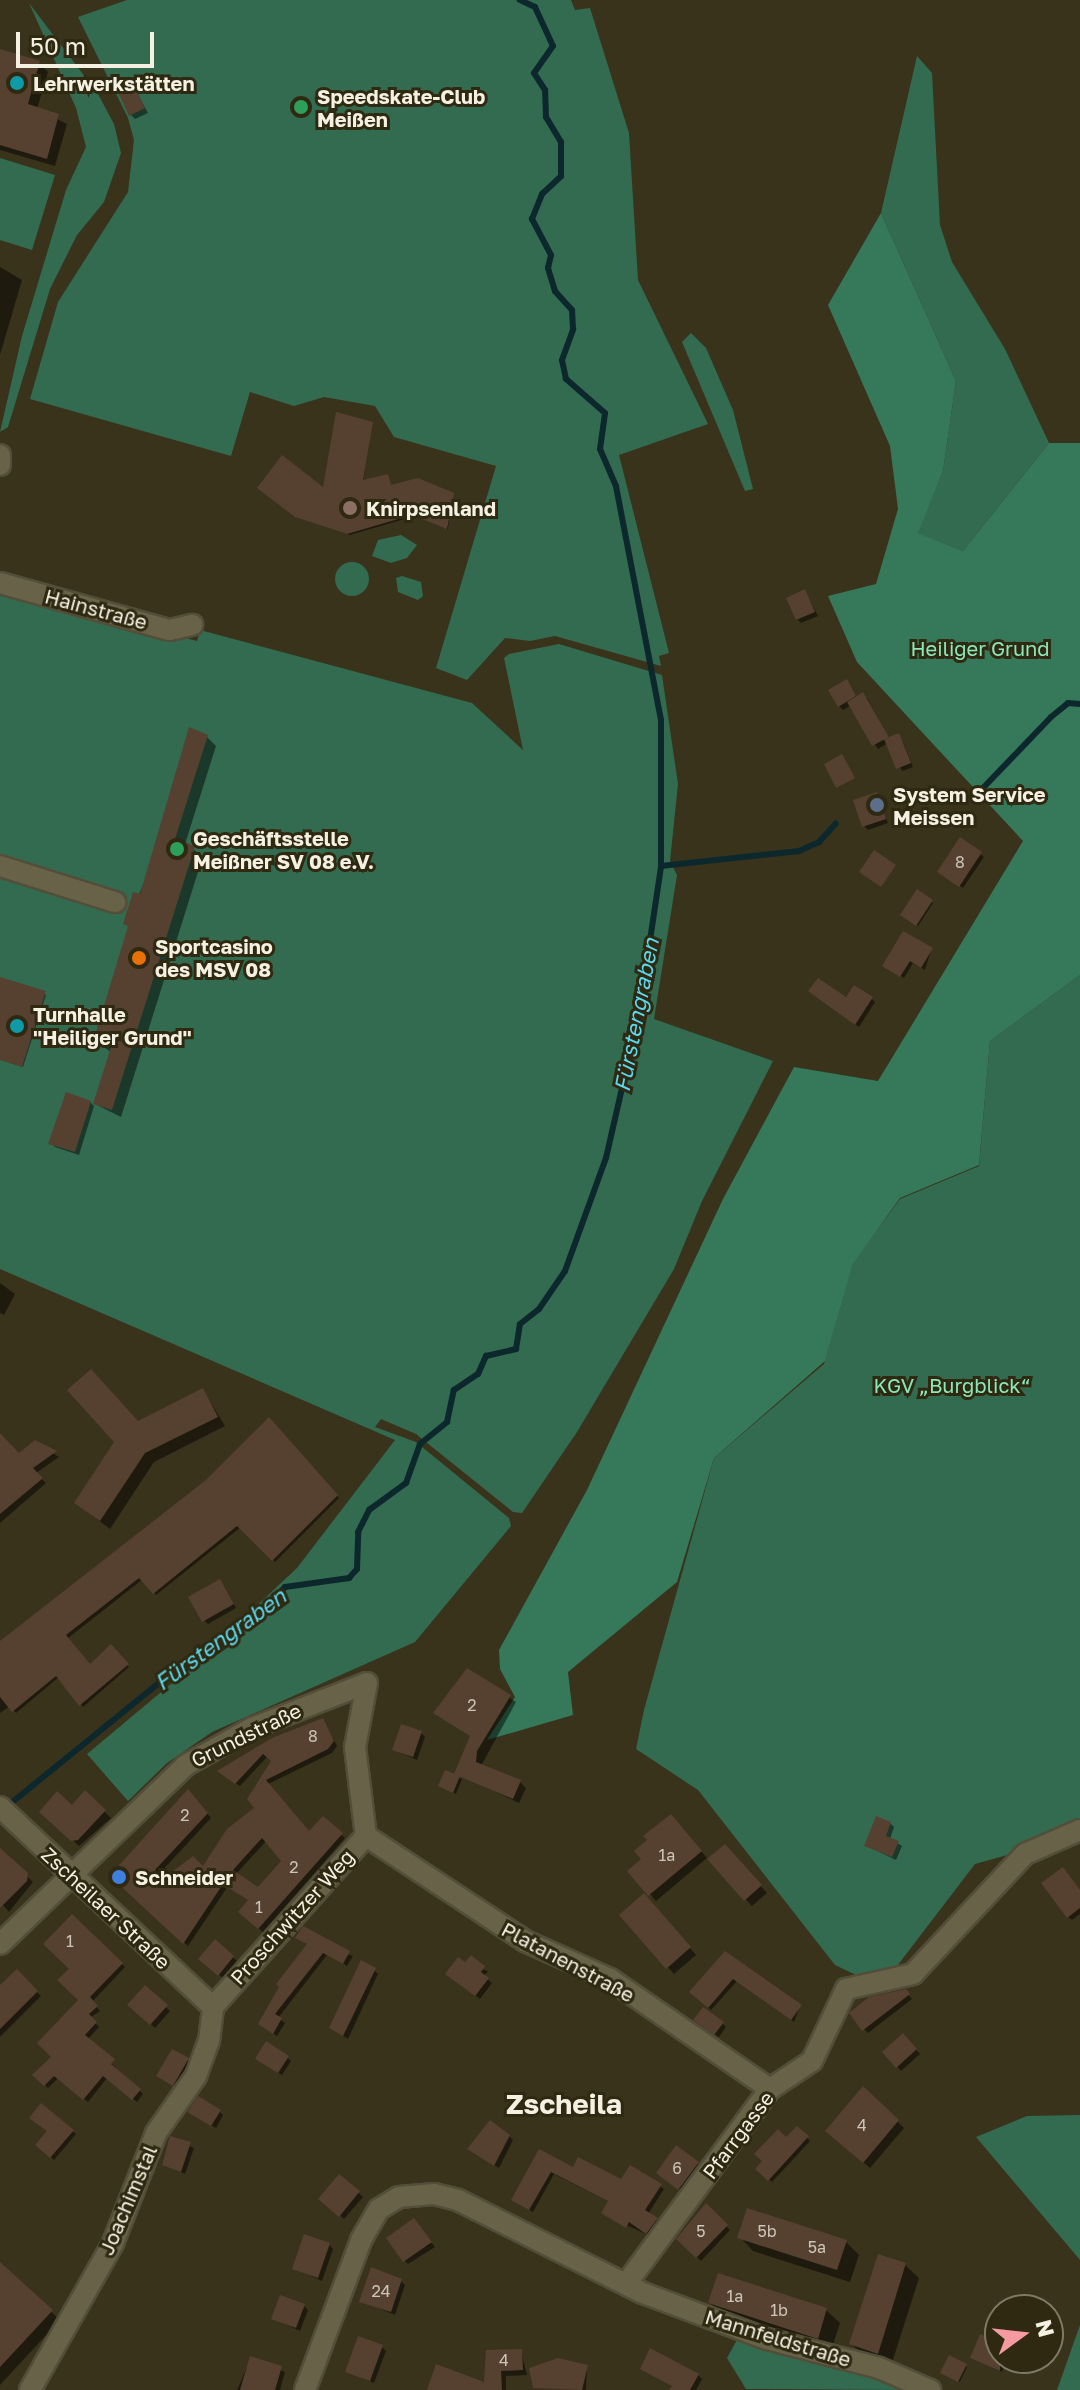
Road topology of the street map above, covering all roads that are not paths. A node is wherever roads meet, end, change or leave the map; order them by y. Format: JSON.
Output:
{"nodes":[{"id":1,"x":0,"y":455,"type":"edge"},
{"id":2,"x":0,"y":465,"type":"edge"},
{"id":3,"x":0,"y":583,"type":"edge"},
{"id":4,"x":192,"y":625,"type":"dead end"},
{"id":5,"x":0,"y":866,"type":"edge"},
{"id":6,"x":115,"y":902,"type":"dead end"},
{"id":7,"x":367,"y":1683,"type":"joint"},
{"id":8,"x":0,"y":1807,"type":"edge"},
{"id":9,"x":1080,"y":1830,"type":"edge"},
{"id":10,"x":366,"y":1836,"type":"junction"},
{"id":11,"x":69,"y":1875,"type":"junction"},
{"id":12,"x":0,"y":1944,"type":"edge"},
{"id":13,"x":213,"y":2007,"type":"junction"},
{"id":14,"x":770,"y":2089,"type":"junction"},
{"id":15,"x":626,"y":2284,"type":"junction"},
{"id":16,"x":30,"y":2390,"type":"edge"},
{"id":17,"x":305,"y":2390,"type":"edge"},
{"id":18,"x":930,"y":2390,"type":"edge"}],
"edges":[{"from":1,"to":2,"type":"street"},
{"from":3,"to":4,"type":"street","name":"Hainstraße"},
{"from":5,"to":6,"type":"street"},
{"from":7,"to":10,"type":"street","name":"Proschwitzer Weg"},
{"from":7,"to":11,"type":"street","name":"Grundstraße"},
{"from":8,"to":11,"type":"street","name":"Zscheilaer Straße"},
{"from":9,"to":14,"type":"street","name":"Pfarrgasse"},
{"from":10,"to":13,"type":"street","name":"Proschwitzer Weg"},
{"from":10,"to":14,"type":"street","name":"Platanenstraße"},
{"from":11,"to":12,"type":"street","name":"Grundstraße"},
{"from":11,"to":13,"type":"street","name":"Zscheilaer Straße"},
{"from":13,"to":16,"type":"street","name":"Joachimstal"},
{"from":14,"to":15,"type":"street","name":"Pfarrgasse"},
{"from":15,"to":17,"type":"street","name":"Mannfeldstraße"},
{"from":15,"to":18,"type":"street","name":"Mannfeldstraße"}]}
